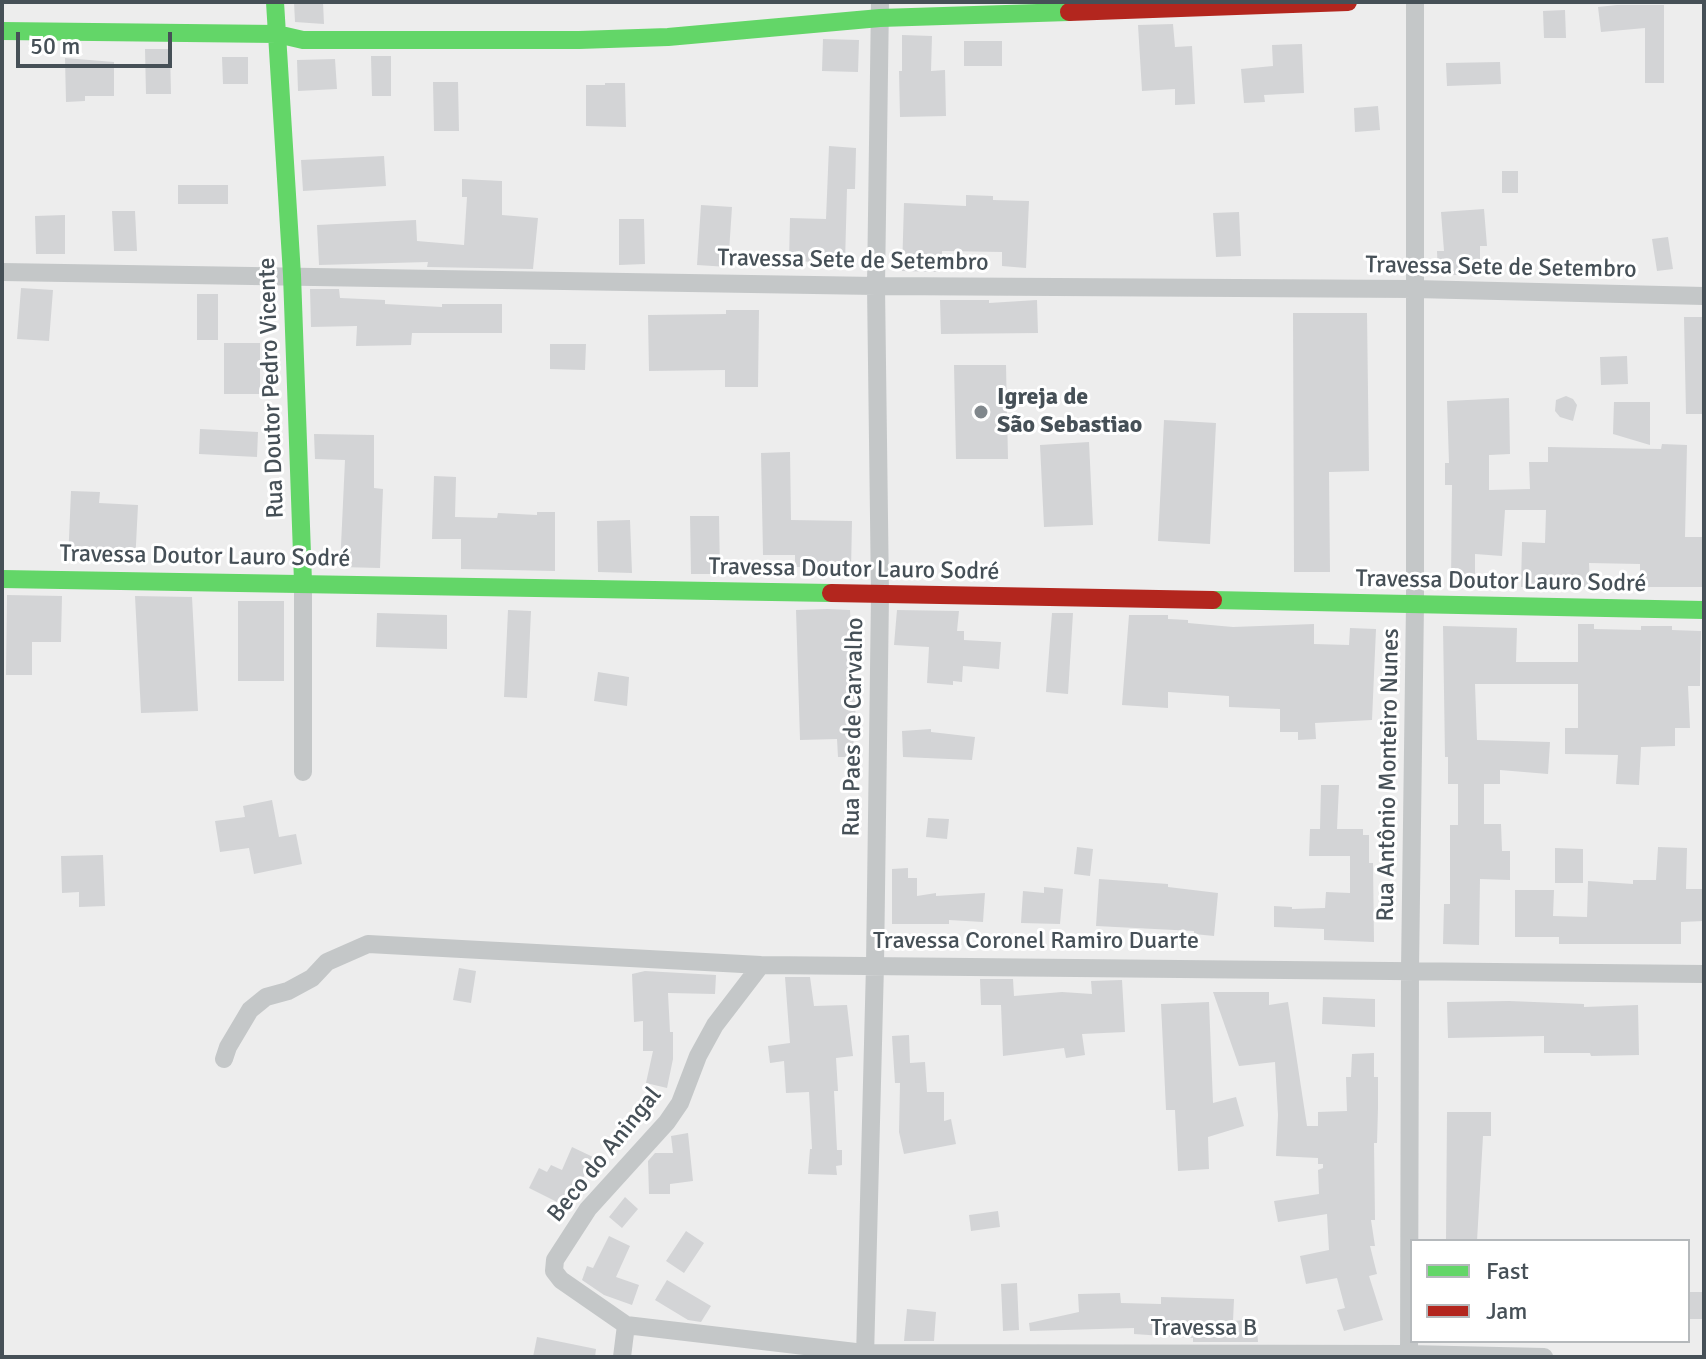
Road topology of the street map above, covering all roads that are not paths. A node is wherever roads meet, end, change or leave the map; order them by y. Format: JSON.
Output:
{"nodes":[{"id":1,"x":275,"y":2,"type":"edge"},
{"id":2,"x":1348,"y":2,"type":"edge"},
{"id":3,"x":1415,"y":2,"type":"edge"},
{"id":4,"x":880,"y":10,"type":"edge"},
{"id":5,"x":2,"y":31,"type":"edge"},
{"id":6,"x":277,"y":34,"type":"junction"},
{"id":7,"x":2,"y":272,"type":"edge"},
{"id":8,"x":292,"y":275,"type":"junction"},
{"id":9,"x":876,"y":286,"type":"junction"},
{"id":10,"x":1415,"y":289,"type":"junction"},
{"id":11,"x":1704,"y":296,"type":"edge"},
{"id":12,"x":2,"y":579,"type":"edge"},
{"id":13,"x":303,"y":582,"type":"junction"},
{"id":14,"x":880,"y":595,"type":"junction"},
{"id":15,"x":1415,"y":604,"type":"junction"},
{"id":16,"x":1704,"y":610,"type":"edge"},
{"id":17,"x":303,"y":772,"type":"dead end"},
{"id":18,"x":761,"y":965,"type":"junction"},
{"id":19,"x":875,"y":965,"type":"junction"},
{"id":20,"x":1410,"y":969,"type":"junction"},
{"id":21,"x":1704,"y":974,"type":"edge"},
{"id":22,"x":224,"y":1059,"type":"dead end"},
{"id":23,"x":626,"y":1325,"type":"junction"},
{"id":24,"x":864,"y":1355,"type":"edge"},
{"id":25,"x":1409,"y":1355,"type":"edge"},
{"id":26,"x":622,"y":1357,"type":"edge"},
{"id":27,"x":1544,"y":1357,"type":"edge"}],
"edges":[{"from":1,"to":6,"type":"street","name":"Rua Doutor Pedro Vicente"},
{"from":2,"to":4,"type":"street"},
{"from":3,"to":10,"type":"street","name":"Rua Antônio Monteiro Nunes"},
{"from":4,"to":6,"type":"street"},
{"from":4,"to":9,"type":"street","name":"Rua Paes de Carvalho"},
{"from":5,"to":6,"type":"street"},
{"from":6,"to":8,"type":"street","name":"Rua Doutor Pedro Vicente"},
{"from":7,"to":8,"type":"street","name":"Travessa Sete de Setembro"},
{"from":8,"to":9,"type":"street","name":"Travessa Sete de Setembro"},
{"from":8,"to":13,"type":"street","name":"Rua Doutor Pedro Vicente"},
{"from":9,"to":10,"type":"street","name":"Travessa Sete de Setembro"},
{"from":9,"to":14,"type":"street","name":"Rua Paes de Carvalho"},
{"from":10,"to":11,"type":"street","name":"Travessa Sete de Setembro"},
{"from":10,"to":15,"type":"street","name":"Rua Antônio Monteiro Nunes"},
{"from":12,"to":13,"type":"street","name":"Travessa Doutor Lauro Sodré"},
{"from":13,"to":14,"type":"street","name":"Travessa Doutor Lauro Sodré"},
{"from":13,"to":17,"type":"street","name":"Rua Doutor Pedro Vicente"},
{"from":14,"to":15,"type":"street","name":"Travessa Doutor Lauro Sodré"},
{"from":14,"to":19,"type":"street","name":"Rua Paes de Carvalho"},
{"from":15,"to":16,"type":"street","name":"Travessa Doutor Lauro Sodré"},
{"from":15,"to":20,"type":"street","name":"Rua Antônio Monteiro Nunes"},
{"from":18,"to":19,"type":"street","name":"Travessa Coronel Ramiro Duarte"},
{"from":18,"to":22,"type":"street","name":"Travessa Coronel Ramiro Duarte"},
{"from":18,"to":23,"type":"street","name":"Beco do Aningal"},
{"from":19,"to":20,"type":"street","name":"Travessa Coronel Ramiro Duarte"},
{"from":19,"to":24,"type":"street","name":"Rua Paes de Carvalho"},
{"from":20,"to":21,"type":"street","name":"Travessa Coronel Ramiro Duarte"},
{"from":20,"to":25,"type":"street","name":"Rua Antônio Monteiro Nunes"},
{"from":23,"to":24,"type":"street","name":"Travessa B"},
{"from":23,"to":26,"type":"street"},
{"from":24,"to":25,"type":"street","name":"Travessa B"},
{"from":25,"to":27,"type":"street","name":"Travessa B"}]}
